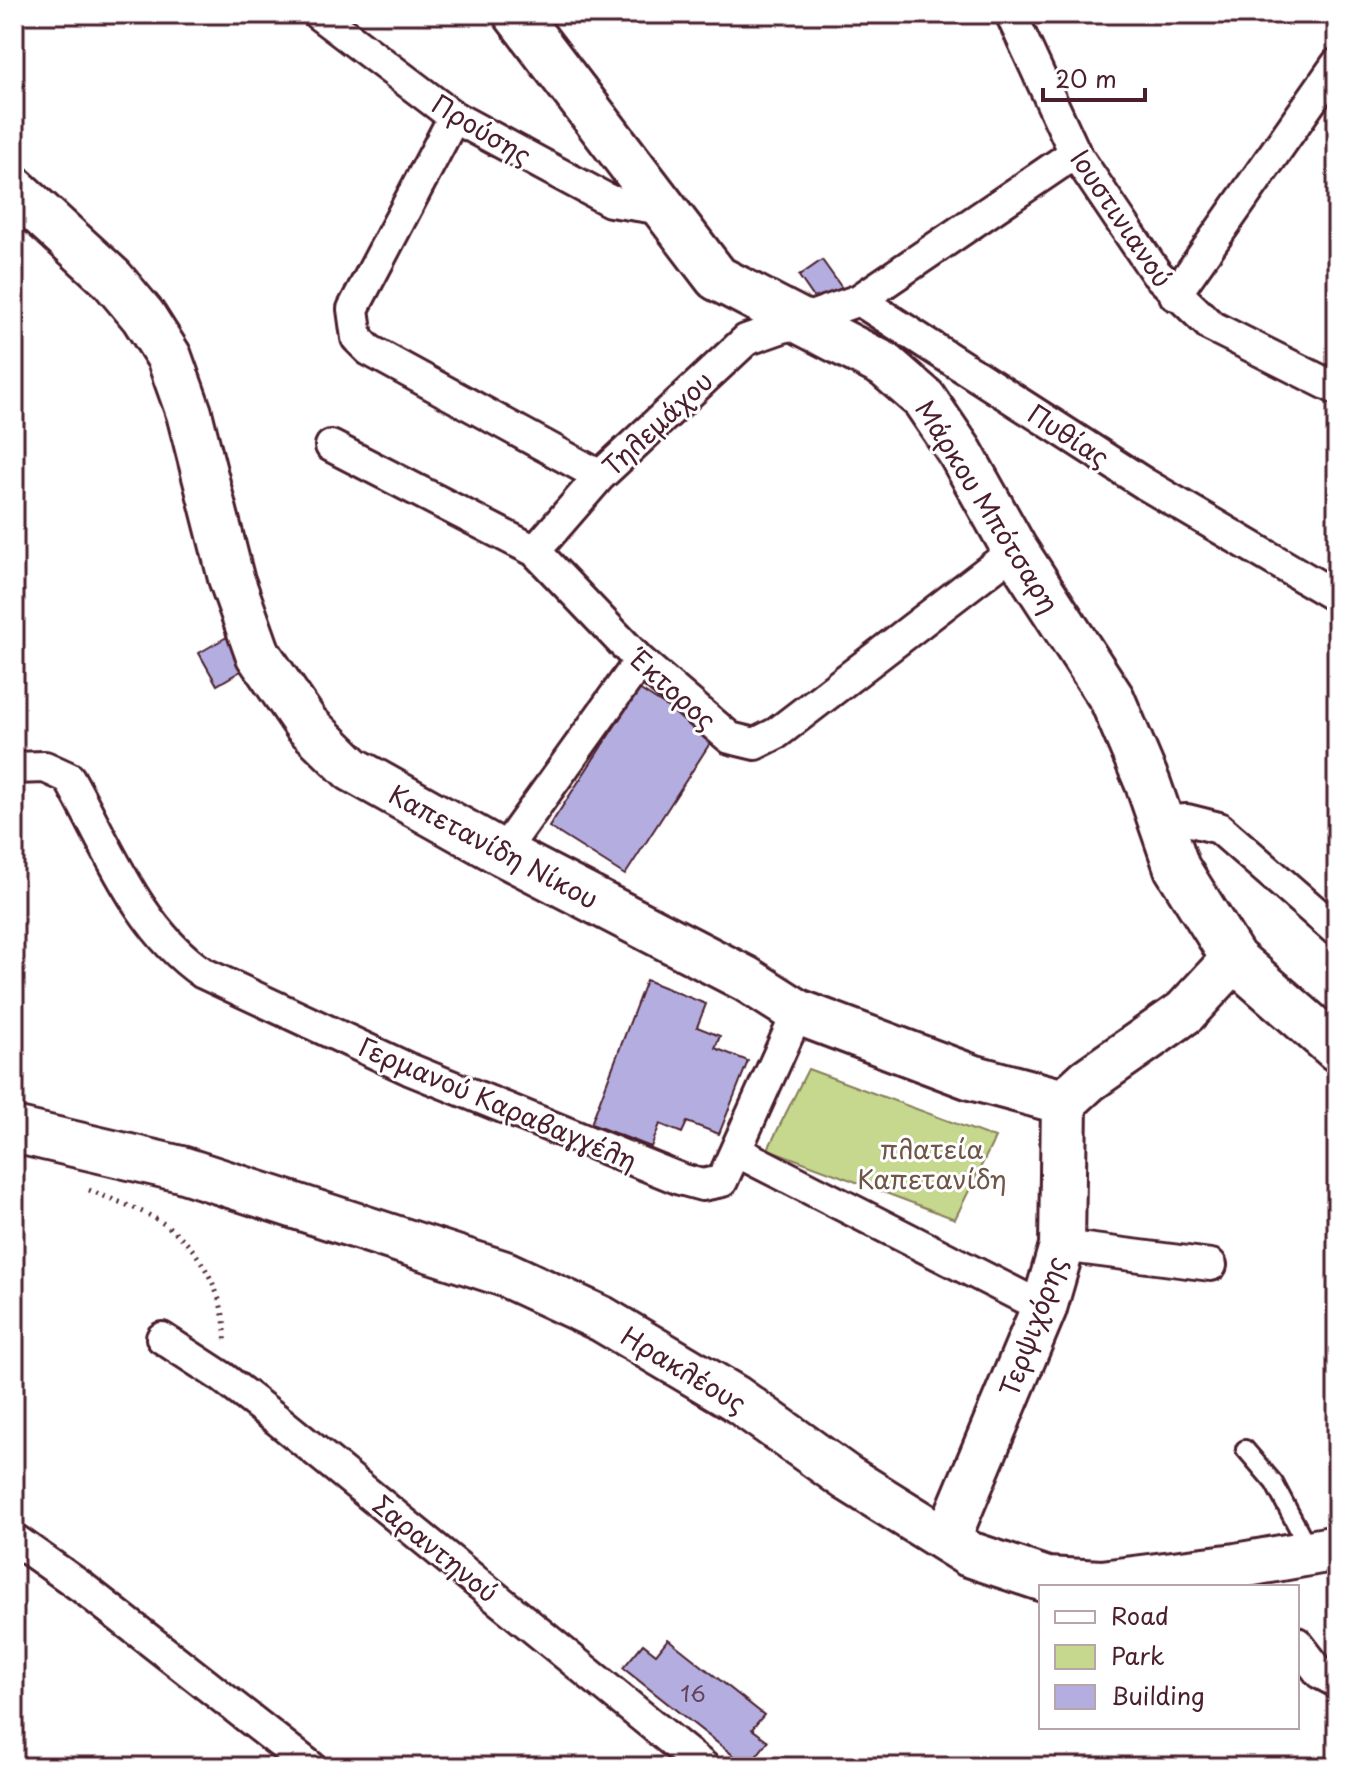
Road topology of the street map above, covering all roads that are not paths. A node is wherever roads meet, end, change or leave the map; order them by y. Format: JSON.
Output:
{"nodes":[{"id":1,"x":318,"y":14,"type":"edge"},
{"id":2,"x":516,"y":14,"type":"edge"},
{"id":3,"x":1011,"y":14,"type":"edge"},
{"id":4,"x":1337,"y":64,"type":"edge"},
{"id":5,"x":454,"y":117,"type":"junction"},
{"id":6,"x":1075,"y":153,"type":"junction"},
{"id":7,"x":14,"y":189,"type":"edge"},
{"id":8,"x":663,"y":209,"type":"junction"},
{"id":9,"x":1175,"y":295,"type":"junction"},
{"id":10,"x":859,"y":300,"type":"junction"},
{"id":11,"x":798,"y":321,"type":"junction"},
{"id":12,"x":1337,"y":389,"type":"edge"},
{"id":13,"x":331,"y":446,"type":"dead end"},
{"id":14,"x":600,"y":476,"type":"junction"},
{"id":15,"x":1015,"y":550,"type":"junction"},
{"id":16,"x":535,"y":551,"type":"junction"},
{"id":17,"x":1337,"y":597,"type":"edge"},
{"id":18,"x":640,"y":661,"type":"junction"},
{"id":19,"x":14,"y":768,"type":"edge"},
{"id":20,"x":1158,"y":822,"type":"junction"},
{"id":21,"x":502,"y":853,"type":"junction"},
{"id":22,"x":1337,"y":931,"type":"edge"},
{"id":23,"x":1234,"y":959,"type":"junction"},
{"id":24,"x":798,"y":1012,"type":"junction"},
{"id":25,"x":1337,"y":1049,"type":"edge"},
{"id":26,"x":1064,"y":1102,"type":"junction"},
{"id":27,"x":14,"y":1130,"type":"edge"},
{"id":28,"x":736,"y":1151,"type":"junction"},
{"id":29,"x":1062,"y":1246,"type":"junction"},
{"id":30,"x":1211,"y":1265,"type":"dead end"},
{"id":31,"x":1044,"y":1308,"type":"junction"},
{"id":32,"x":162,"y":1338,"type":"dead end"},
{"id":33,"x":1245,"y":1449,"type":"dead end"},
{"id":34,"x":14,"y":1539,"type":"edge"},
{"id":35,"x":947,"y":1540,"type":"junction"},
{"id":36,"x":1323,"y":1549,"type":"edge"},
{"id":37,"x":1245,"y":1576,"type":"edge"},
{"id":38,"x":1299,"y":1646,"type":"edge"},
{"id":39,"x":1337,"y":1682,"type":"edge"},
{"id":40,"x":311,"y":1767,"type":"edge"},
{"id":41,"x":704,"y":1767,"type":"edge"}],
"edges":[{"from":1,"to":5,"type":"street","name":"Προύσης"},
{"from":2,"to":8,"type":"street","name":"Μάρκου Μπότσαρη"},
{"from":3,"to":6,"type":"street","name":"Ιουστινιανού"},
{"from":4,"to":9,"type":"street"},
{"from":5,"to":8,"type":"street","name":"Προύσης"},
{"from":5,"to":14,"type":"street"},
{"from":6,"to":9,"type":"street","name":"Ιουστινιανού"},
{"from":6,"to":10,"type":"street"},
{"from":7,"to":21,"type":"street","name":"Καπετανίδη Νίκου"},
{"from":8,"to":11,"type":"street","name":"Μάρκου Μπότσαρη"},
{"from":9,"to":12,"type":"street","name":"Ιουστινιανού"},
{"from":10,"to":11,"type":"street"},
{"from":10,"to":17,"type":"street","name":"Πυθίας"},
{"from":11,"to":14,"type":"street","name":"Τηλεμάχου"},
{"from":11,"to":15,"type":"street","name":"Μάρκου Μπότσαρη"},
{"from":13,"to":16,"type":"street","name":"Έκτορος"},
{"from":14,"to":16,"type":"street","name":"Τηλεμάχου"},
{"from":15,"to":18,"type":"street","name":"Έκτορος"},
{"from":15,"to":20,"type":"street","name":"Μάρκου Μπότσαρη"},
{"from":16,"to":18,"type":"street","name":"Έκτορος"},
{"from":18,"to":21,"type":"street"},
{"from":19,"to":28,"type":"street","name":"Γερμανού Καραβαγγέλη"},
{"from":20,"to":22,"type":"street"},
{"from":20,"to":23,"type":"street","name":"Μάρκου Μπότσαρη"},
{"from":21,"to":24,"type":"street","name":"Καπετανίδη Νίκου"},
{"from":23,"to":25,"type":"street","name":"Μάρκου Μπότσαρη"},
{"from":23,"to":26,"type":"street"},
{"from":24,"to":26,"type":"street","name":"Καπετανίδη Νίκου"},
{"from":24,"to":28,"type":"street"},
{"from":26,"to":29,"type":"street","name":"Τερψιχόρης"},
{"from":27,"to":35,"type":"street","name":"Ηρακλέους"},
{"from":28,"to":31,"type":"street"},
{"from":29,"to":30,"type":"street"},
{"from":29,"to":31,"type":"street","name":"Τερψιχόρης"},
{"from":31,"to":35,"type":"street","name":"Τερψιχόρης"},
{"from":32,"to":41,"type":"street","name":"Σαραντηνού"},
{"from":33,"to":36,"type":"lane"},
{"from":34,"to":40,"type":"street"},
{"from":35,"to":37,"type":"street","name":"Ηρακλέους"},
{"from":36,"to":37,"type":"street","name":"Ηρακλέους"},
{"from":38,"to":39,"type":"street"}]}
